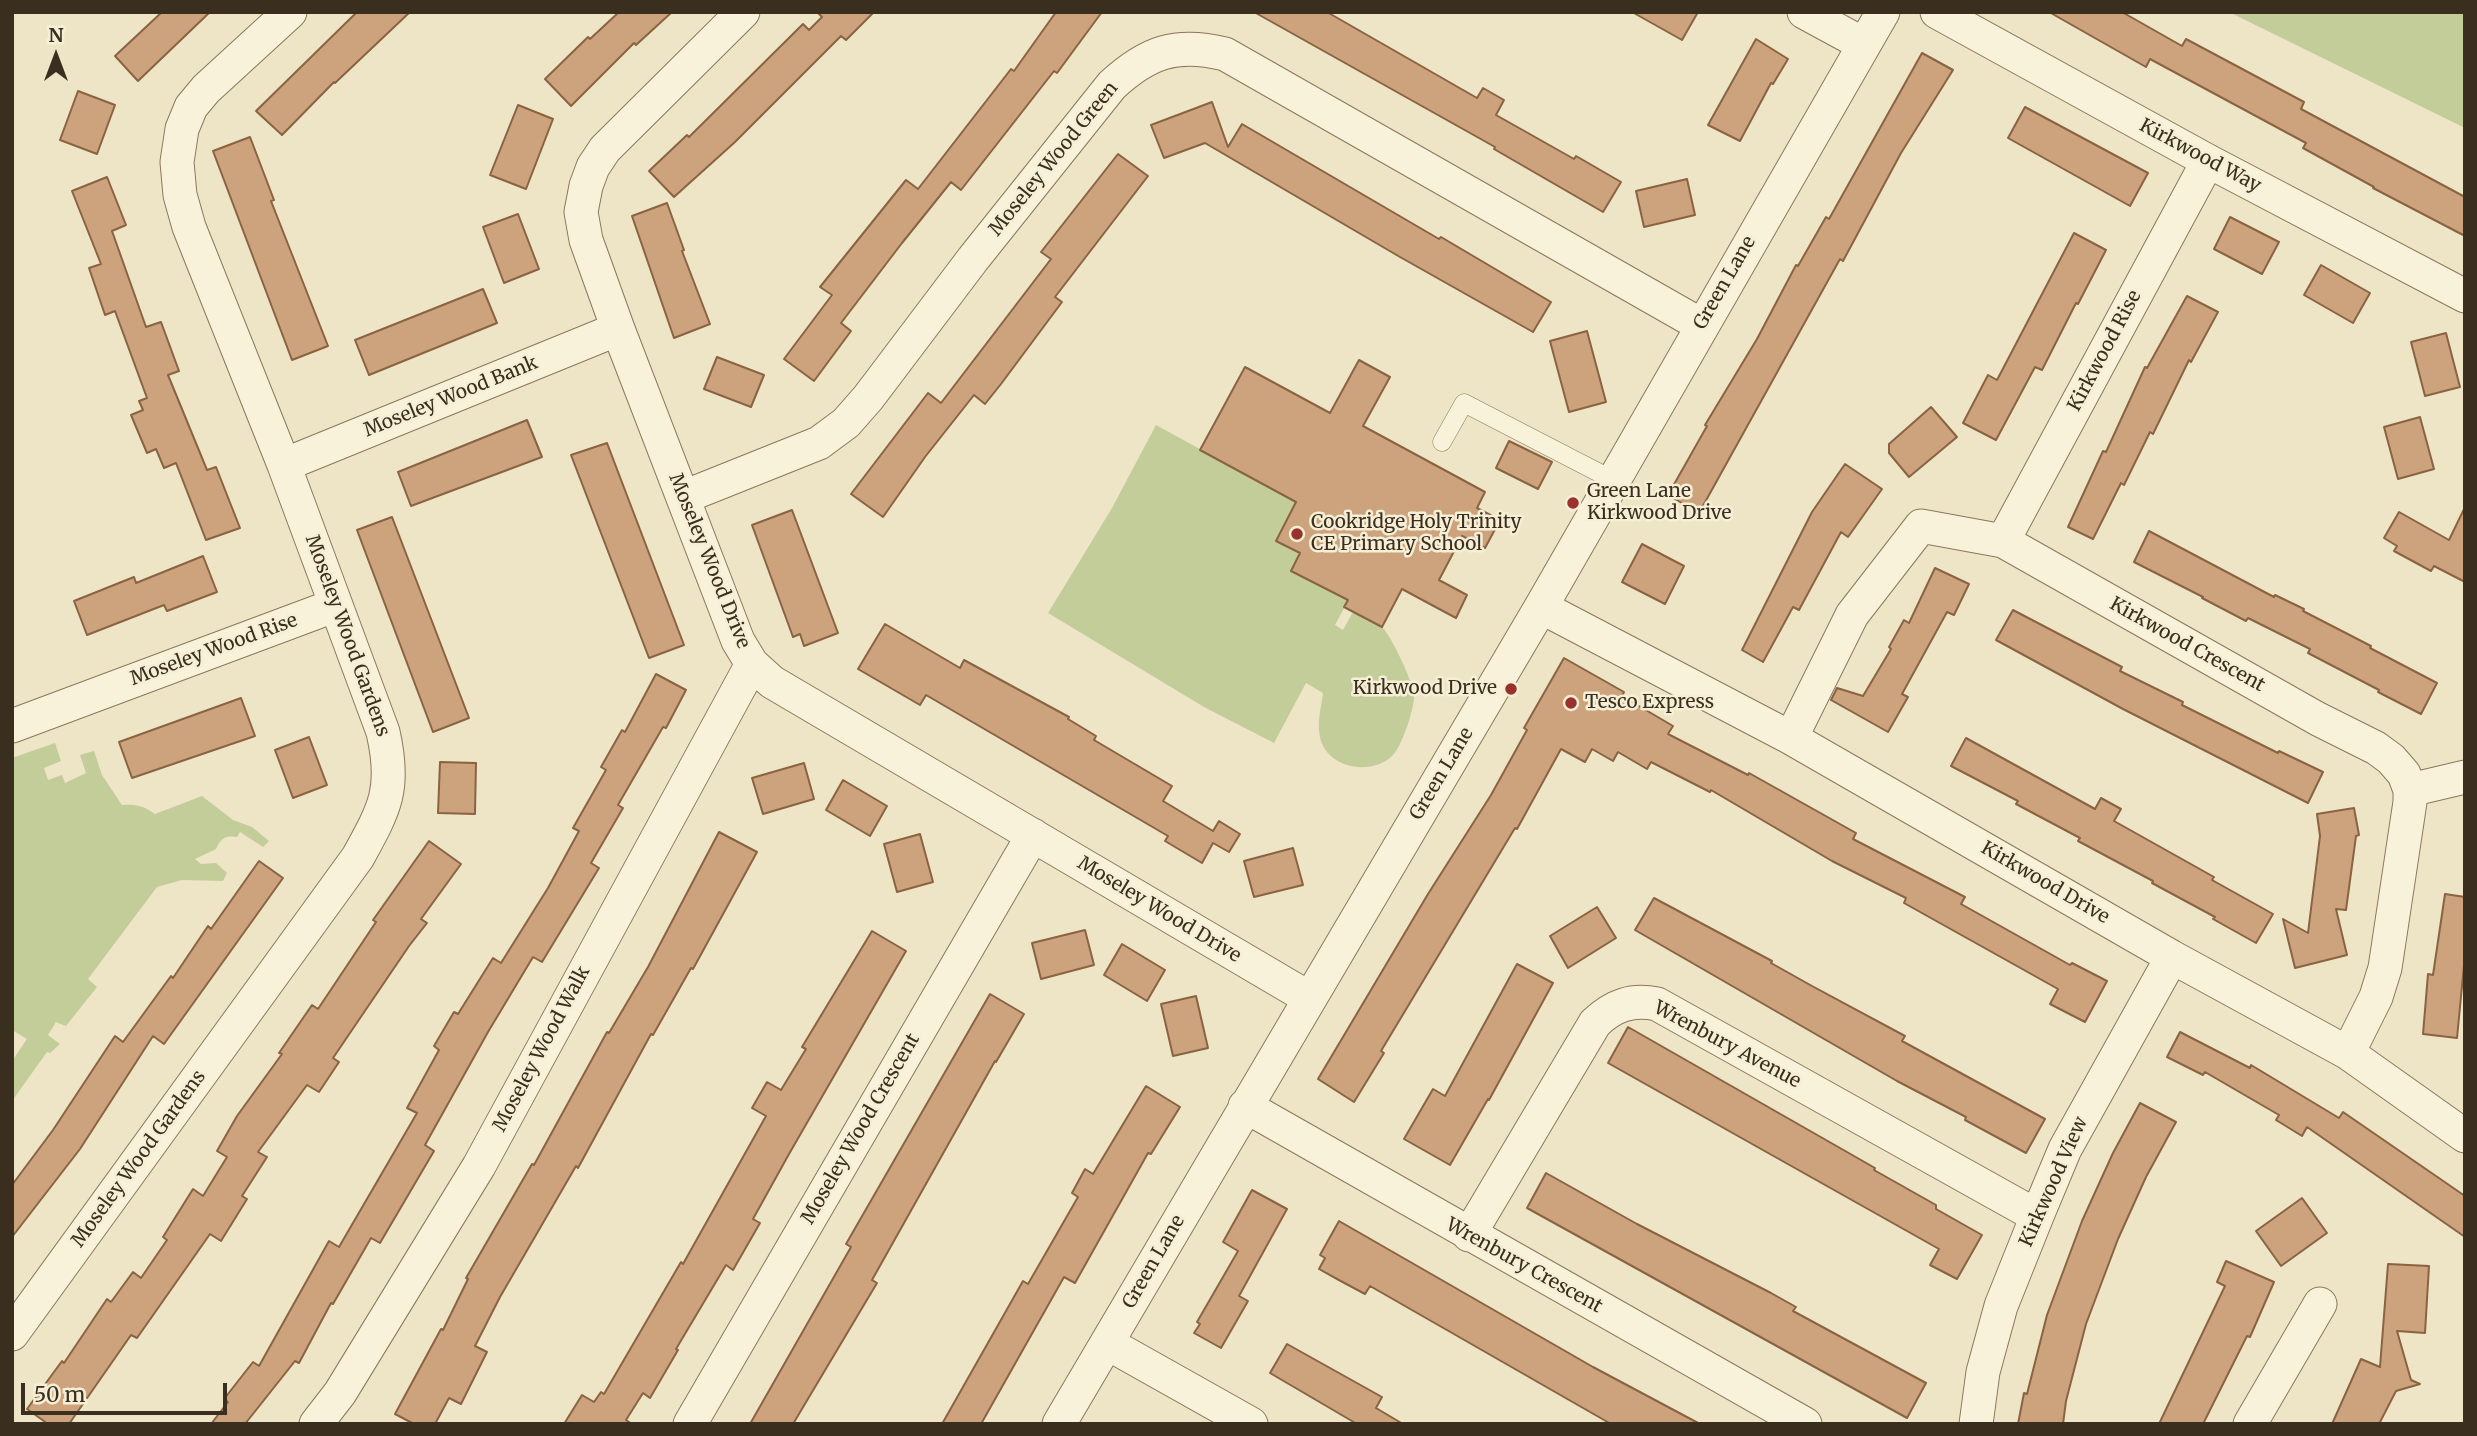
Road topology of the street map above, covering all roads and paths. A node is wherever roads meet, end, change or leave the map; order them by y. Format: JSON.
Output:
{"nodes":[{"id":1,"x":290,"y":12,"type":"edge"},
{"id":2,"x":743,"y":12,"type":"edge"},
{"id":3,"x":1883,"y":12,"type":"edge"},
{"id":4,"x":1937,"y":12,"type":"edge"},
{"id":5,"x":1808,"y":13,"type":"edge"},
{"id":6,"x":1863,"y":44,"type":"junction"},
{"id":7,"x":2208,"y":161,"type":"junction"},
{"id":8,"x":2465,"y":296,"type":"edge"},
{"id":9,"x":1701,"y":325,"type":"junction"},
{"id":10,"x":618,"y":330,"type":"junction"},
{"id":11,"x":1442,"y":442,"type":"dead end"},
{"id":12,"x":284,"y":465,"type":"junction"},
{"id":13,"x":1613,"y":480,"type":"junction"},
{"id":14,"x":684,"y":497,"type":"junction"},
{"id":15,"x":2003,"y":541,"type":"junction"},
{"id":16,"x":337,"y":605,"type":"junction"},
{"id":17,"x":1541,"y":607,"type":"junction"},
{"id":18,"x":752,"y":664,"type":"junction"},
{"id":19,"x":12,"y":726,"type":"edge"},
{"id":20,"x":1791,"y":738,"type":"junction"},
{"id":21,"x":2465,"y":777,"type":"edge"},
{"id":22,"x":2410,"y":790,"type":"junction"},
{"id":23,"x":1033,"y":835,"type":"junction"},
{"id":24,"x":2172,"y":957,"type":"junction"},
{"id":25,"x":1309,"y":998,"type":"junction"},
{"id":26,"x":2347,"y":1053,"type":"junction"},
{"id":27,"x":1245,"y":1106,"type":"junction"},
{"id":28,"x":2465,"y":1136,"type":"edge"},
{"id":29,"x":2037,"y":1216,"type":"junction"},
{"id":30,"x":1469,"y":1235,"type":"junction"},
{"id":31,"x":2320,"y":1304,"type":"dead end"},
{"id":32,"x":12,"y":1334,"type":"edge"},
{"id":33,"x":1107,"y":1343,"type":"junction"},
{"id":34,"x":316,"y":1424,"type":"edge"},
{"id":35,"x":690,"y":1424,"type":"edge"},
{"id":36,"x":1059,"y":1424,"type":"edge"},
{"id":37,"x":1251,"y":1424,"type":"edge"},
{"id":38,"x":1805,"y":1424,"type":"edge"},
{"id":39,"x":1976,"y":1424,"type":"edge"},
{"id":40,"x":2250,"y":1424,"type":"edge"}],
"edges":[{"from":1,"to":12,"type":"street","name":"Moseley Wood Gardens"},
{"from":2,"to":10,"type":"street","name":"Moseley Wood Drive"},
{"from":3,"to":6,"type":"street","name":"Green Lane"},
{"from":4,"to":7,"type":"street","name":"Kirkwood Way"},
{"from":5,"to":6,"type":"street"},
{"from":6,"to":9,"type":"street","name":"Green Lane"},
{"from":7,"to":8,"type":"street","name":"Kirkwood Way"},
{"from":7,"to":15,"type":"street","name":"Kirkwood Rise"},
{"from":9,"to":13,"type":"street","name":"Green Lane"},
{"from":9,"to":14,"type":"street","name":"Moseley Wood Green"},
{"from":10,"to":12,"type":"street","name":"Moseley Wood Bank"},
{"from":10,"to":14,"type":"street","name":"Moseley Wood Drive"},
{"from":11,"to":13,"type":"lane"},
{"from":12,"to":16,"type":"street","name":"Moseley Wood Gardens"},
{"from":13,"to":17,"type":"street","name":"Green Lane"},
{"from":14,"to":18,"type":"street","name":"Moseley Wood Drive"},
{"from":15,"to":20,"type":"street","name":"Kirkwood Crescent"},
{"from":15,"to":22,"type":"street","name":"Kirkwood Crescent"},
{"from":16,"to":19,"type":"street","name":"Moseley Wood Rise"},
{"from":16,"to":32,"type":"street","name":"Moseley Wood Gardens"},
{"from":17,"to":20,"type":"street","name":"Kirkwood Drive"},
{"from":17,"to":25,"type":"street","name":"Green Lane"},
{"from":18,"to":23,"type":"street","name":"Moseley Wood Drive"},
{"from":18,"to":34,"type":"street","name":"Moseley Wood Walk"},
{"from":20,"to":24,"type":"street","name":"Kirkwood Drive"},
{"from":21,"to":22,"type":"street"},
{"from":22,"to":26,"type":"street"},
{"from":23,"to":25,"type":"street","name":"Moseley Wood Drive"},
{"from":23,"to":35,"type":"street","name":"Moseley Wood Crescent"},
{"from":24,"to":26,"type":"street","name":"Kirkwood Drive"},
{"from":24,"to":29,"type":"street","name":"Kirkwood View"},
{"from":25,"to":27,"type":"street","name":"Green Lane"},
{"from":26,"to":28,"type":"street","name":"Kirkwood Drive"},
{"from":27,"to":30,"type":"street","name":"Wrenbury Crescent"},
{"from":27,"to":33,"type":"street","name":"Green Lane"},
{"from":29,"to":30,"type":"street","name":"Wrenbury Avenue"},
{"from":29,"to":39,"type":"street","name":"Kirkwood View"},
{"from":30,"to":38,"type":"street","name":"Wrenbury Crescent"},
{"from":31,"to":40,"type":"street"},
{"from":33,"to":36,"type":"street","name":"Green Lane"},
{"from":33,"to":37,"type":"street"}]}
